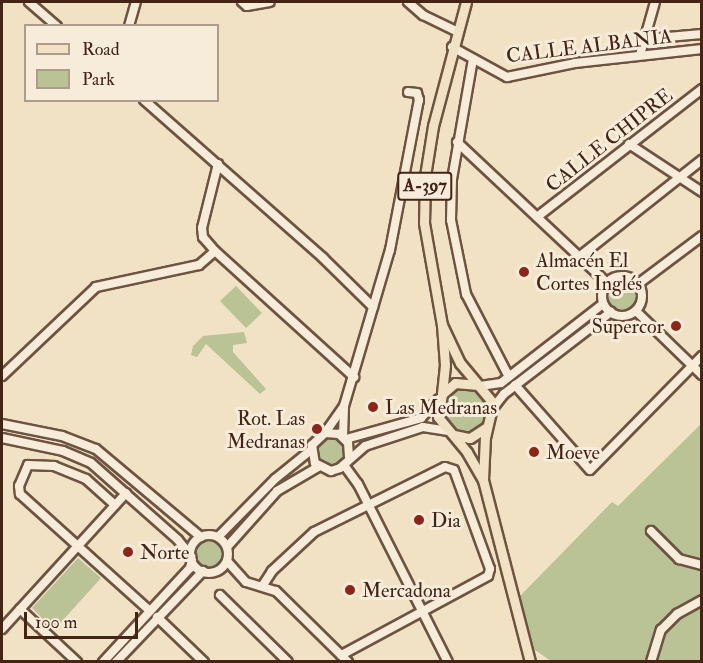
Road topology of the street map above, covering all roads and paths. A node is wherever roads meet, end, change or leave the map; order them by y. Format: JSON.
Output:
{"nodes":[{"id":1,"x":29,"y":2,"type":"edge"},
{"id":2,"x":136,"y":2,"type":"edge"},
{"id":3,"x":242,"y":2,"type":"edge"},
{"id":4,"x":270,"y":2,"type":"edge"},
{"id":5,"x":408,"y":2,"type":"edge"},
{"id":6,"x":466,"y":2,"type":"edge"},
{"id":7,"x":656,"y":2,"type":"edge"},
{"id":8,"x":55,"y":24,"type":"edge"},
{"id":9,"x":130,"y":24,"type":"edge"},
{"id":10,"x":456,"y":31,"type":"junction"},
{"id":11,"x":702,"y":34,"type":"edge"},
{"id":12,"x":645,"y":39,"type":"junction"},
{"id":13,"x":452,"y":47,"type":"junction"},
{"id":14,"x":702,"y":49,"type":"edge"},
{"id":15,"x":640,"y":56,"type":"junction"},
{"id":16,"x":473,"y":59,"type":"junction"},
{"id":17,"x":702,"y":89,"type":"edge"},
{"id":18,"x":408,"y":92,"type":"dead end"},
{"id":19,"x":146,"y":102,"type":"edge"},
{"id":20,"x":458,"y":142,"type":"junction"},
{"id":21,"x":628,"y":144,"type":"junction"},
{"id":22,"x":702,"y":160,"type":"edge"},
{"id":23,"x":218,"y":164,"type":"junction"},
{"id":24,"x":679,"y":178,"type":"junction"},
{"id":25,"x":702,"y":192,"type":"edge"},
{"id":26,"x":537,"y":217,"type":"junction"},
{"id":27,"x":702,"y":236,"type":"edge"},
{"id":28,"x":215,"y":251,"type":"junction"},
{"id":29,"x":579,"y":257,"type":"junction"},
{"id":30,"x":606,"y":282,"type":"junction"},
{"id":31,"x":639,"y":284,"type":"junction"},
{"id":32,"x":603,"y":304,"type":"junction"},
{"id":33,"x":373,"y":307,"type":"junction"},
{"id":34,"x":636,"y":311,"type":"junction"},
{"id":35,"x":611,"y":312,"type":"junction"},
{"id":36,"x":442,"y":325,"type":"junction"},
{"id":37,"x":702,"y":356,"type":"edge"},
{"id":38,"x":692,"y":366,"type":"junction"},
{"id":39,"x":702,"y":375,"type":"edge"},
{"id":40,"x":2,"y":376,"type":"edge"},
{"id":41,"x":354,"y":377,"type":"junction"},
{"id":42,"x":509,"y":377,"type":"junction"},
{"id":43,"x":479,"y":385,"type":"junction"},
{"id":44,"x":515,"y":385,"type":"junction"},
{"id":45,"x":440,"y":397,"type":"junction"},
{"id":46,"x":344,"y":406,"type":"junction"},
{"id":47,"x":494,"y":408,"type":"junction"},
{"id":48,"x":2,"y":424,"type":"edge"},
{"id":49,"x":489,"y":425,"type":"junction"},
{"id":50,"x":325,"y":433,"type":"junction"},
{"id":51,"x":450,"y":433,"type":"junction"},
{"id":52,"x":2,"y":438,"type":"edge"},
{"id":53,"x":344,"y":438,"type":"junction"},
{"id":54,"x":311,"y":450,"type":"junction"},
{"id":55,"x":349,"y":457,"type":"junction"},
{"id":56,"x":344,"y":465,"type":"junction"},
{"id":57,"x":318,"y":467,"type":"junction"},
{"id":58,"x":483,"y":480,"type":"junction"},
{"id":59,"x":126,"y":492,"type":"junction"},
{"id":60,"x":115,"y":505,"type":"junction"},
{"id":61,"x":369,"y":505,"type":"junction"},
{"id":62,"x":651,"y":531,"type":"dead end"},
{"id":63,"x":201,"y":537,"type":"junction"},
{"id":64,"x":218,"y":537,"type":"junction"},
{"id":65,"x":77,"y":546,"type":"junction"},
{"id":66,"x":227,"y":548,"type":"junction"},
{"id":67,"x":191,"y":558,"type":"junction"},
{"id":68,"x":227,"y":561,"type":"junction"},
{"id":69,"x":702,"y":565,"type":"edge"},
{"id":70,"x":203,"y":571,"type":"junction"},
{"id":71,"x":263,"y":585,"type":"junction"},
{"id":72,"x":220,"y":595,"type":"dead end"},
{"id":73,"x":702,"y":600,"type":"edge"},
{"id":74,"x":20,"y":609,"type":"junction"},
{"id":75,"x":150,"y":611,"type":"junction"},
{"id":76,"x":422,"y":611,"type":"junction"},
{"id":77,"x":157,"y":617,"type":"junction"},
{"id":78,"x":2,"y":629,"type":"edge"},
{"id":79,"x":341,"y":655,"type":"junction"},
{"id":80,"x":651,"y":658,"type":"edge"},
{"id":81,"x":285,"y":661,"type":"edge"},
{"id":82,"x":77,"y":662,"type":"edge"},
{"id":83,"x":103,"y":662,"type":"edge"},
{"id":84,"x":116,"y":662,"type":"edge"},
{"id":85,"x":204,"y":662,"type":"edge"},
{"id":86,"x":348,"y":662,"type":"edge"},
{"id":87,"x":448,"y":662,"type":"edge"},
{"id":88,"x":530,"y":662,"type":"edge"},
{"id":89,"x":661,"y":662,"type":"edge"}],
"edges":[{"from":1,"to":8,"type":"street"},
{"from":2,"to":9,"type":"street"},
{"from":3,"to":4,"type":"street"},
{"from":5,"to":10,"type":"street"},
{"from":6,"to":10,"type":"main road","number":"A-397"},
{"from":7,"to":12,"type":"street"},
{"from":10,"to":13,"type":"main road","number":"A-397"},
{"from":11,"to":12,"type":"street"},
{"from":12,"to":15,"type":"street"},
{"from":13,"to":16,"type":"street","name":"CALLE ALBANIA"},
{"from":13,"to":36,"type":"main road","number":"A-397"},
{"from":14,"to":15,"type":"street","name":"CALLE ALBANIA"},
{"from":15,"to":16,"type":"street","name":"CALLE ALBANIA"},
{"from":16,"to":20,"type":"street"},
{"from":17,"to":21,"type":"street","name":"CALLE CHIPRE"},
{"from":18,"to":33,"type":"street"},
{"from":19,"to":23,"type":"street"},
{"from":20,"to":26,"type":"street"},
{"from":20,"to":42,"type":"street"},
{"from":21,"to":24,"type":"street"},
{"from":21,"to":26,"type":"street","name":"CALLE CHIPRE"},
{"from":22,"to":24,"type":"street"},
{"from":23,"to":28,"type":"street"},
{"from":23,"to":33,"type":"street"},
{"from":24,"to":25,"type":"street"},
{"from":24,"to":29,"type":"street"},
{"from":26,"to":29,"type":"street"},
{"from":27,"to":31,"type":"street"},
{"from":28,"to":40,"type":"street"},
{"from":28,"to":41,"type":"street"},
{"from":29,"to":30,"type":"street"},
{"from":30,"to":31,"type":"street"},
{"from":30,"to":32,"type":"street"},
{"from":31,"to":34,"type":"street"},
{"from":32,"to":35,"type":"street"},
{"from":32,"to":42,"type":"street"},
{"from":33,"to":41,"type":"street"},
{"from":34,"to":35,"type":"street"},
{"from":34,"to":38,"type":"street"},
{"from":35,"to":44,"type":"street"},
{"from":36,"to":43,"type":"main road","number":"A-397"},
{"from":36,"to":45,"type":"main road","number":"A-397"},
{"from":37,"to":38,"type":"street"},
{"from":38,"to":39,"type":"street"},
{"from":38,"to":44,"type":"street"},
{"from":41,"to":46,"type":"street"},
{"from":42,"to":43,"type":"street"},
{"from":43,"to":45,"type":"main road"},
{"from":43,"to":47,"type":"main road","number":"A-397"},
{"from":44,"to":47,"type":"street"},
{"from":45,"to":51,"type":"main road","number":"A-397"},
{"from":45,"to":53,"type":"street"},
{"from":46,"to":50,"type":"street"},
{"from":46,"to":53,"type":"street"},
{"from":47,"to":49,"type":"main road","number":"A-397"},
{"from":48,"to":63,"type":"street"},
{"from":49,"to":51,"type":"main road"},
{"from":49,"to":58,"type":"main road","number":"A-397"},
{"from":50,"to":53,"type":"street"},
{"from":50,"to":54,"type":"street"},
{"from":51,"to":55,"type":"street"},
{"from":51,"to":58,"type":"main road","number":"A-397"},
{"from":52,"to":59,"type":"street"},
{"from":53,"to":55,"type":"street"},
{"from":54,"to":57,"type":"street"},
{"from":54,"to":64,"type":"street"},
{"from":55,"to":56,"type":"street"},
{"from":56,"to":57,"type":"street"},
{"from":56,"to":61,"type":"street"},
{"from":57,"to":66,"type":"street"},
{"from":58,"to":88,"type":"main road","number":"A-397"},
{"from":59,"to":60,"type":"street"},
{"from":59,"to":67,"type":"street"},
{"from":60,"to":65,"type":"street"},
{"from":60,"to":65,"type":"street"},
{"from":61,"to":71,"type":"street"},
{"from":61,"to":76,"type":"street"},
{"from":61,"to":76,"type":"street"},
{"from":62,"to":69,"type":"street"},
{"from":63,"to":64,"type":"street"},
{"from":63,"to":67,"type":"street"},
{"from":64,"to":66,"type":"street"},
{"from":65,"to":74,"type":"street"},
{"from":65,"to":75,"type":"street"},
{"from":66,"to":68,"type":"street"},
{"from":67,"to":70,"type":"street"},
{"from":67,"to":75,"type":"street"},
{"from":68,"to":70,"type":"street"},
{"from":68,"to":71,"type":"street"},
{"from":70,"to":77,"type":"street"},
{"from":71,"to":79,"type":"street"},
{"from":72,"to":81,"type":"street"},
{"from":73,"to":80,"type":"street"},
{"from":74,"to":78,"type":"street"},
{"from":74,"to":82,"type":"street"},
{"from":75,"to":83,"type":"street"},
{"from":76,"to":79,"type":"street"},
{"from":76,"to":87,"type":"street"},
{"from":77,"to":84,"type":"street"},
{"from":77,"to":85,"type":"street"},
{"from":79,"to":86,"type":"street"},
{"from":80,"to":89,"type":"street"}]}
